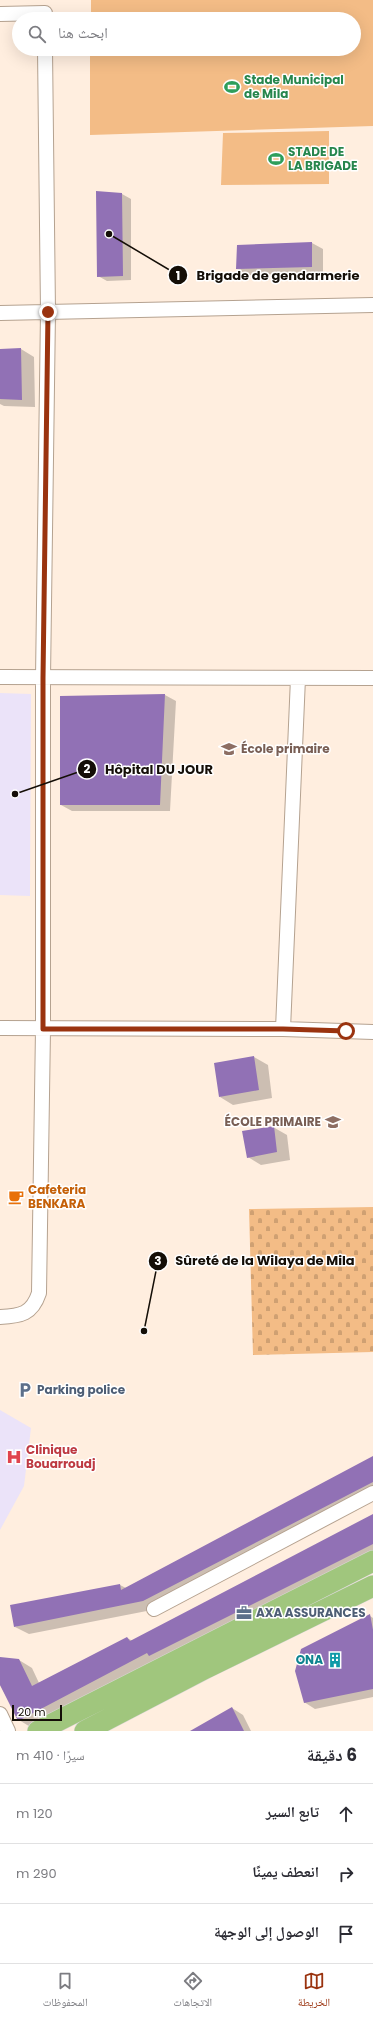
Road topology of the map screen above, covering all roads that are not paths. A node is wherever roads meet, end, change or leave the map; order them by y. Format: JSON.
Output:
{"nodes":[{"id":1,"x":44,"y":11,"type":"edge"},
{"id":2,"x":29,"y":12,"type":"edge"},
{"id":3,"x":12,"y":13,"type":"edge"},
{"id":4,"x":0,"y":14,"type":"edge"},
{"id":5,"x":45,"y":56,"type":"edge"},
{"id":6,"x":373,"y":305,"type":"edge"},
{"id":7,"x":48,"y":312,"type":"junction"},
{"id":8,"x":0,"y":313,"type":"edge"},
{"id":9,"x":0,"y":677,"type":"edge"},
{"id":10,"x":43,"y":678,"type":"junction"},
{"id":11,"x":298,"y":678,"type":"junction"},
{"id":12,"x":373,"y":678,"type":"edge"},
{"id":13,"x":0,"y":1028,"type":"edge"},
{"id":14,"x":43,"y":1029,"type":"junction"},
{"id":15,"x":283,"y":1029,"type":"junction"},
{"id":16,"x":373,"y":1032,"type":"edge"},
{"id":17,"x":0,"y":1317,"type":"edge"},
{"id":18,"x":373,"y":1493,"type":"edge"},
{"id":19,"x":373,"y":1561,"type":"edge"},
{"id":20,"x":373,"y":1586,"type":"edge"},
{"id":21,"x":154,"y":1609,"type":"dead end"},
{"id":22,"x":0,"y":1714,"type":"edge"},
{"id":23,"x":8,"y":1731,"type":"edge"},
{"id":24,"x":38,"y":1731,"type":"edge"},
{"id":25,"x":85,"y":1731,"type":"edge"}],
"edges":[{"from":1,"to":2,"type":"street"},
{"from":3,"to":4,"type":"street"},
{"from":5,"to":7,"type":"street"},
{"from":6,"to":7,"type":"street"},
{"from":7,"to":8,"type":"street"},
{"from":7,"to":10,"type":"street"},
{"from":9,"to":10,"type":"street"},
{"from":10,"to":11,"type":"street"},
{"from":10,"to":14,"type":"street"},
{"from":11,"to":12,"type":"street"},
{"from":11,"to":15,"type":"street"},
{"from":13,"to":14,"type":"street"},
{"from":14,"to":15,"type":"street"},
{"from":14,"to":17,"type":"street"},
{"from":15,"to":16,"type":"street"},
{"from":18,"to":21,"type":"street"},
{"from":19,"to":24,"type":"main road"},
{"from":20,"to":25,"type":"main road"},
{"from":22,"to":23,"type":"street"}]}
